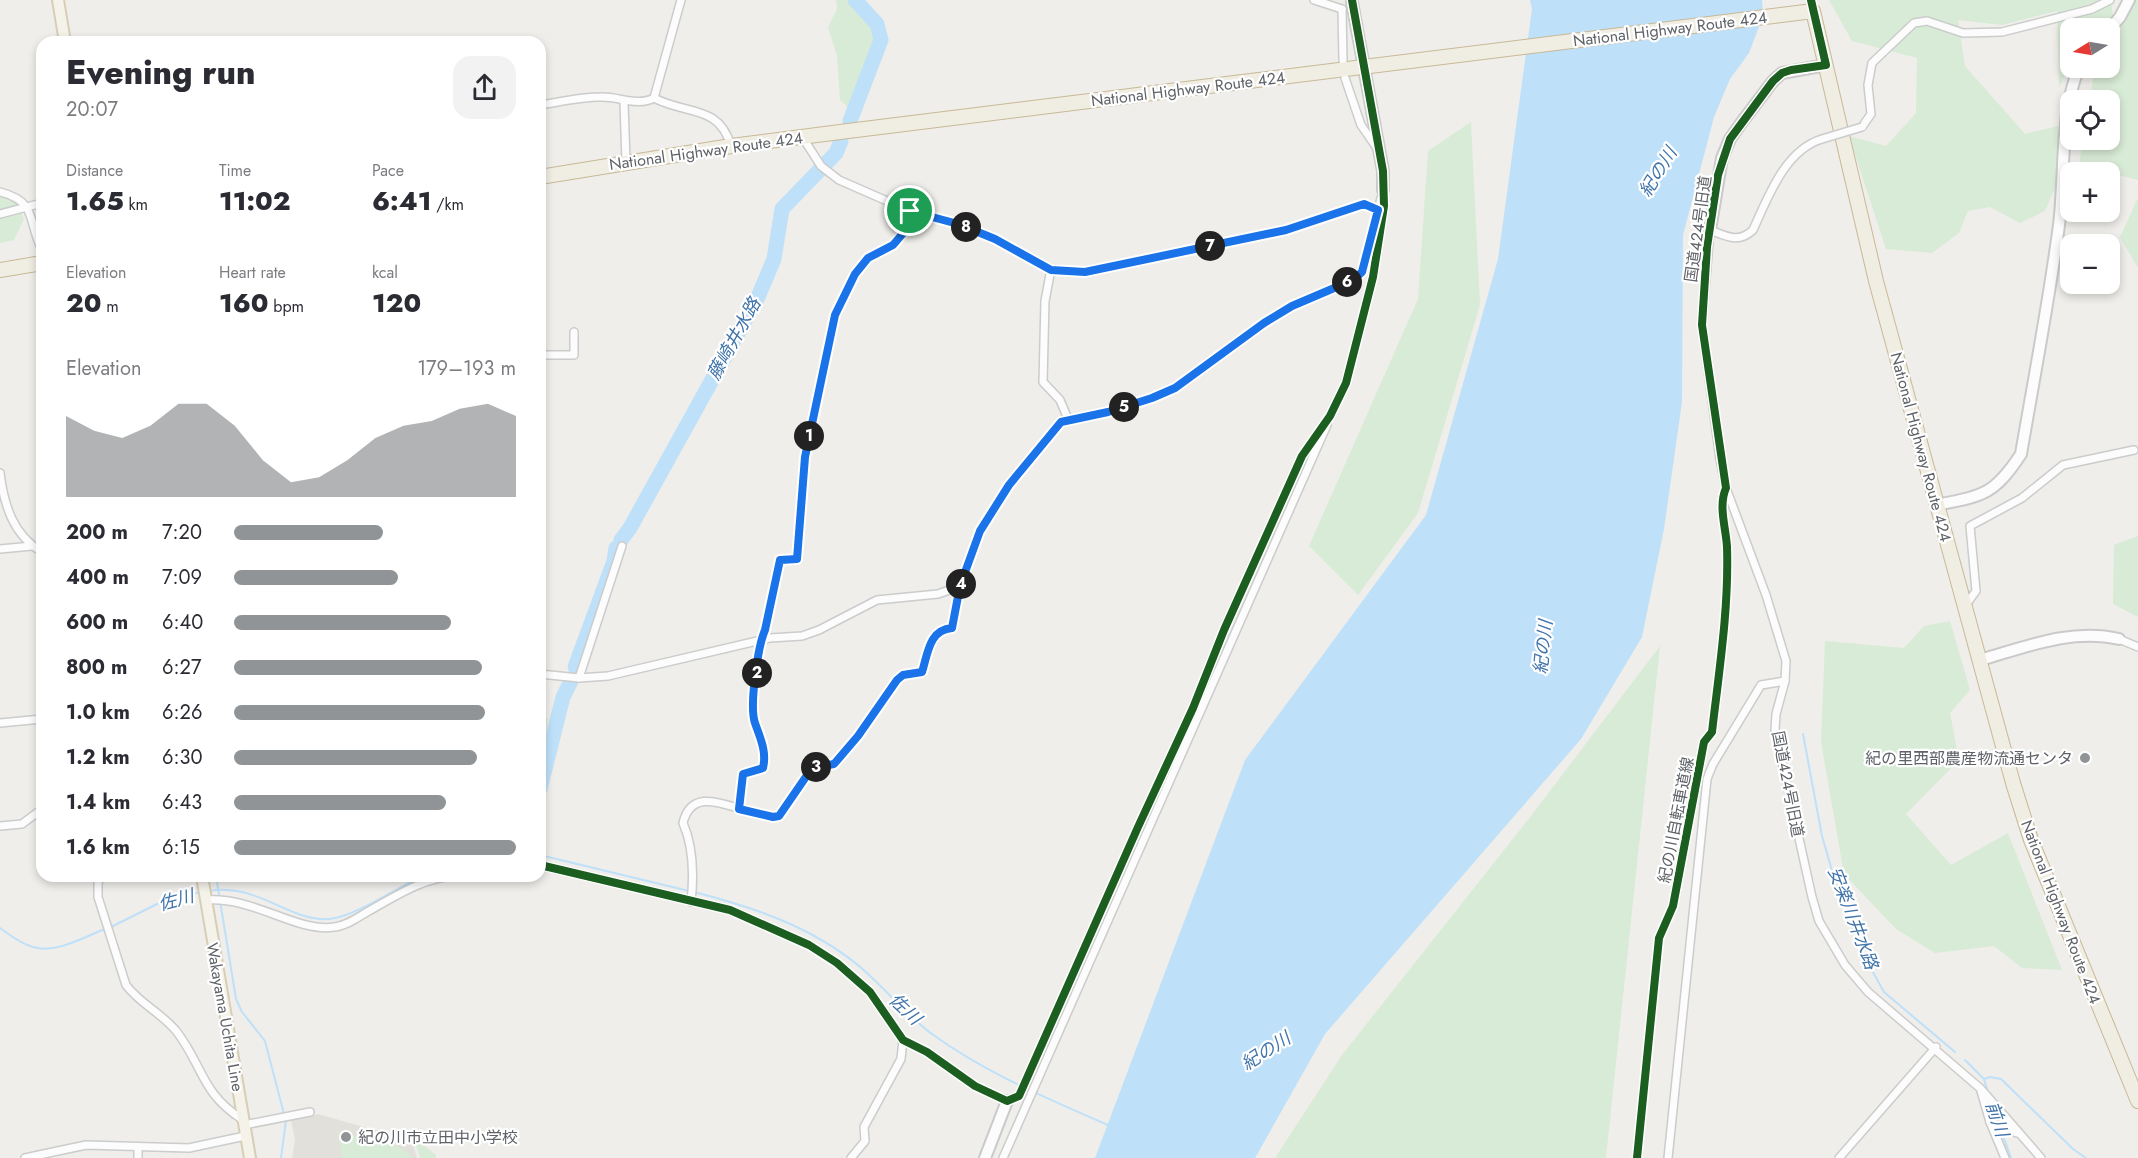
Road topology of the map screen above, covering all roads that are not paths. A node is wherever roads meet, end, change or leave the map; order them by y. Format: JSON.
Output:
{"nodes":[{"id":1,"x":58,"y":0,"type":"edge"},
{"id":2,"x":681,"y":0,"type":"edge"},
{"id":3,"x":1314,"y":0,"type":"edge"},
{"id":4,"x":2110,"y":0,"type":"edge"},
{"id":5,"x":2129,"y":0,"type":"edge"},
{"id":6,"x":1352,"y":1,"type":"edge"},
{"id":7,"x":1812,"y":6,"type":"edge"},
{"id":8,"x":1342,"y":9,"type":"junction"},
{"id":9,"x":2119,"y":18,"type":"edge"},
{"id":10,"x":64,"y":36,"type":"edge"},
{"id":11,"x":1343,"y":61,"type":"dead end"},
{"id":12,"x":1826,"y":65,"type":"junction"},
{"id":13,"x":1365,"y":67,"type":"junction"},
{"id":14,"x":1345,"y":78,"type":"dead end"},
{"id":15,"x":2075,"y":78,"type":"edge"},
{"id":16,"x":654,"y":98,"type":"junction"},
{"id":17,"x":624,"y":102,"type":"junction"},
{"id":18,"x":546,"y":104,"type":"edge"},
{"id":19,"x":803,"y":136,"type":"junction"},
{"id":20,"x":731,"y":146,"type":"junction"},
{"id":21,"x":1379,"y":151,"type":"junction"},
{"id":22,"x":626,"y":162,"type":"junction"},
{"id":23,"x":546,"y":176,"type":"edge"},
{"id":24,"x":1383,"y":190,"type":"junction"},
{"id":25,"x":0,"y":192,"type":"edge"},
{"id":26,"x":36,"y":204,"type":"edge"},
{"id":27,"x":28,"y":206,"type":"junction"},
{"id":28,"x":1378,"y":210,"type":"junction"},
{"id":29,"x":910,"y":211,"type":"junction"},
{"id":30,"x":0,"y":214,"type":"edge"},
{"id":31,"x":1710,"y":230,"type":"junction"},
{"id":32,"x":36,"y":238,"type":"edge"},
{"id":33,"x":36,"y":264,"type":"edge"},
{"id":34,"x":0,"y":270,"type":"edge"},
{"id":35,"x":1051,"y":270,"type":"junction"},
{"id":36,"x":574,"y":332,"type":"dead end"},
{"id":37,"x":546,"y":355,"type":"edge"},
{"id":38,"x":1330,"y":416,"type":"junction"},
{"id":39,"x":1068,"y":419,"type":"junction"},
{"id":40,"x":2134,"y":450,"type":"dead end"},
{"id":41,"x":0,"y":473,"type":"edge"},
{"id":42,"x":1936,"y":505,"type":"junction"},
{"id":43,"x":32,"y":546,"type":"junction"},
{"id":44,"x":622,"y":546,"type":"dead end"},
{"id":45,"x":36,"y":548,"type":"edge"},
{"id":46,"x":0,"y":549,"type":"edge"},
{"id":47,"x":960,"y":586,"type":"junction"},
{"id":48,"x":1965,"y":606,"type":"junction"},
{"id":49,"x":2119,"y":639,"type":"joint"},
{"id":50,"x":760,"y":640,"type":"junction"},
{"id":51,"x":2138,"y":647,"type":"edge"},
{"id":52,"x":1980,"y":660,"type":"junction"},
{"id":53,"x":546,"y":675,"type":"edge"},
{"id":54,"x":579,"y":678,"type":"junction"},
{"id":55,"x":1785,"y":681,"type":"junction"},
{"id":56,"x":36,"y":720,"type":"edge"},
{"id":57,"x":0,"y":723,"type":"edge"},
{"id":58,"x":739,"y":809,"type":"junction"},
{"id":59,"x":36,"y":813,"type":"edge"},
{"id":60,"x":0,"y":825,"type":"edge"},
{"id":61,"x":546,"y":866,"type":"edge"},
{"id":62,"x":98,"y":882,"type":"edge"},
{"id":63,"x":203,"y":882,"type":"edge"},
{"id":64,"x":426,"y":882,"type":"edge"},
{"id":65,"x":205,"y":897,"type":"junction"},
{"id":66,"x":691,"y":900,"type":"junction"},
{"id":67,"x":903,"y":1040,"type":"junction"},
{"id":68,"x":1936,"y":1047,"type":"junction"},
{"id":69,"x":1983,"y":1092,"type":"junction"},
{"id":70,"x":1007,"y":1101,"type":"junction"},
{"id":71,"x":2138,"y":1101,"type":"edge"},
{"id":72,"x":310,"y":1112,"type":"dead end"},
{"id":73,"x":1992,"y":1123,"type":"junction"},
{"id":74,"x":244,"y":1127,"type":"junction"},
{"id":75,"x":2019,"y":1134,"type":"junction"},
{"id":76,"x":138,"y":1147,"type":"junction"},
{"id":77,"x":25,"y":1158,"type":"edge"},
{"id":78,"x":138,"y":1158,"type":"edge"},
{"id":79,"x":250,"y":1158,"type":"edge"},
{"id":80,"x":851,"y":1158,"type":"edge"},
{"id":81,"x":985,"y":1158,"type":"edge"},
{"id":82,"x":1003,"y":1158,"type":"edge"},
{"id":83,"x":1668,"y":1158,"type":"edge"},
{"id":84,"x":1839,"y":1158,"type":"edge"},
{"id":85,"x":2005,"y":1158,"type":"edge"},
{"id":86,"x":2041,"y":1158,"type":"edge"}],
"edges":[{"from":1,"to":10,"type":"main road"},
{"from":2,"to":16,"type":"street"},
{"from":3,"to":8,"type":"street"},
{"from":4,"to":31,"type":"street","bridge":true},
{"from":5,"to":9,"type":"street"},
{"from":6,"to":8,"type":"street"},
{"from":6,"to":13,"type":"street"},
{"from":7,"to":12,"type":"highway","name":"National Highway Route 424"},
{"from":7,"to":13,"type":"highway","name":"National Highway Route 424"},
{"from":8,"to":11,"type":"street"},
{"from":12,"to":31,"type":"street","name":"国道424号旧道"},
{"from":12,"to":42,"type":"highway","name":"National Highway Route 424"},
{"from":13,"to":19,"type":"highway","name":"National Highway Route 424"},
{"from":13,"to":21,"type":"street"},
{"from":14,"to":21,"type":"street"},
{"from":15,"to":42,"type":"street"},
{"from":16,"to":17,"type":"street"},
{"from":16,"to":20,"type":"street"},
{"from":17,"to":18,"type":"street"},
{"from":17,"to":22,"type":"street"},
{"from":19,"to":20,"type":"highway","name":"National Highway Route 424"},
{"from":19,"to":29,"type":"street"},
{"from":20,"to":22,"type":"highway","name":"National Highway Route 424"},
{"from":21,"to":24,"type":"street"},
{"from":22,"to":23,"type":"highway","name":"National Highway Route 424"},
{"from":24,"to":28,"type":"street"},
{"from":24,"to":38,"type":"street"},
{"from":25,"to":27,"type":"street"},
{"from":26,"to":27,"type":"street"},
{"from":27,"to":30,"type":"street"},
{"from":27,"to":32,"type":"street"},
{"from":28,"to":35,"type":"street"},
{"from":28,"to":39,"type":"street"},
{"from":29,"to":35,"type":"street"},
{"from":29,"to":50,"type":"street"},
{"from":31,"to":55,"type":"street","name":"国道424号旧道"},
{"from":33,"to":34,"type":"highway"},
{"from":35,"to":39,"type":"street"},
{"from":36,"to":37,"type":"street"},
{"from":38,"to":70,"type":"street"},
{"from":38,"to":82,"type":"street"},
{"from":39,"to":47,"type":"street"},
{"from":40,"to":48,"type":"street"},
{"from":41,"to":43,"type":"street"},
{"from":42,"to":48,"type":"highway","name":"National Highway Route 424"},
{"from":43,"to":45,"type":"street"},
{"from":43,"to":46,"type":"street"},
{"from":44,"to":54,"type":"street"},
{"from":47,"to":50,"type":"street"},
{"from":47,"to":58,"type":"street"},
{"from":48,"to":52,"type":"highway","name":"National Highway Route 424"},
{"from":49,"to":51,"type":"street"},
{"from":49,"to":52,"type":"street"},
{"from":50,"to":54,"type":"street"},
{"from":50,"to":58,"type":"street"},
{"from":52,"to":71,"type":"highway","name":"National Highway Route 424"},
{"from":53,"to":54,"type":"street"},
{"from":55,"to":68,"type":"street","name":"国道424号旧道"},
{"from":55,"to":83,"type":"street"},
{"from":56,"to":57,"type":"street"},
{"from":58,"to":66,"type":"street"},
{"from":59,"to":60,"type":"street"},
{"from":61,"to":66,"type":"street"},
{"from":62,"to":74,"type":"street"},
{"from":63,"to":65,"type":"main road","name":"Wakayama Uchita Line"},
{"from":64,"to":65,"type":"street"},
{"from":65,"to":74,"type":"main road","name":"Wakayama Uchita Line"},
{"from":66,"to":67,"type":"street"},
{"from":67,"to":70,"type":"street"},
{"from":67,"to":80,"type":"street"},
{"from":68,"to":69,"type":"street","name":"国道424号旧道"},
{"from":68,"to":84,"type":"street"},
{"from":69,"to":73,"type":"street"},
{"from":69,"to":75,"type":"street","name":"国道424号旧道"},
{"from":70,"to":81,"type":"street"},
{"from":72,"to":74,"type":"street"},
{"from":73,"to":75,"type":"street"},
{"from":73,"to":85,"type":"street"},
{"from":74,"to":76,"type":"street"},
{"from":74,"to":79,"type":"main road","name":"Wakayama Uchita Line"},
{"from":75,"to":86,"type":"street","name":"国道424号旧道"},
{"from":76,"to":77,"type":"street"},
{"from":76,"to":78,"type":"street"}]}
